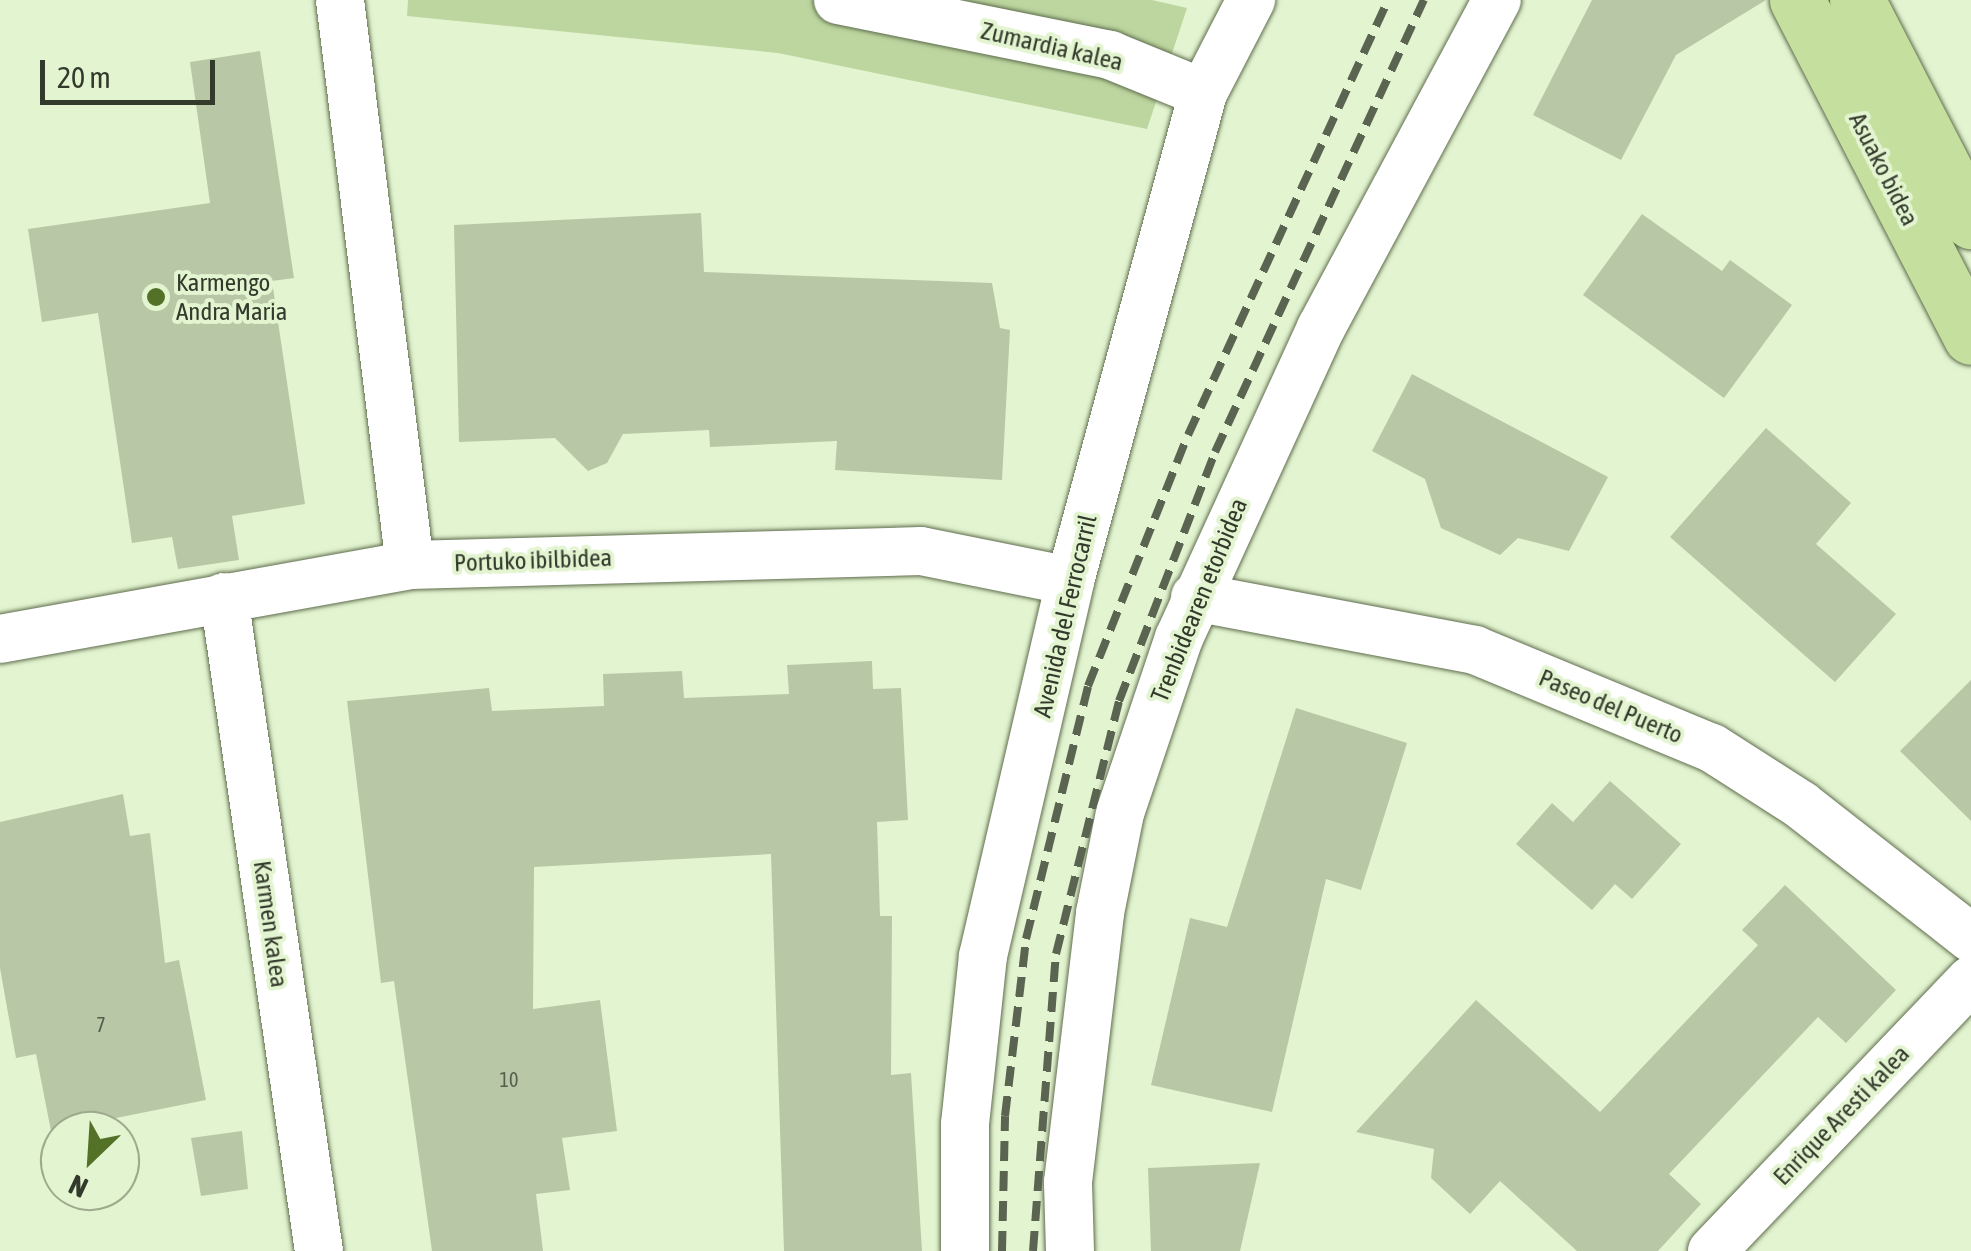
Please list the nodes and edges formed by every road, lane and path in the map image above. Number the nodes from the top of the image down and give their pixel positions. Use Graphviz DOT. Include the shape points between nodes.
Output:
graph roads {
  1 [pos="340,0"];
  2 [pos="838,0"];
  3 [pos="1250,0"];
  4 [pos="1497,0"];
  5 [pos="1798,0"];
  6 [pos="1857,0"];
  7 [pos="1203,93"];
  8 [pos="1971,221"];
  9 [pos="1971,338"];
  10 [pos="410,565"];
  11 [pos="1070,582"];
  12 [pos="224,597"];
  13 [pos="1196,597"];
  14 [pos="0,638"];
  15 [pos="1971,938"];
  16 [pos="1971,980"];
  17 [pos="319,1251"];
  18 [pos="964,1251"];
  19 [pos="1070,1251"];
  20 [pos="1712,1251"];
  1 -- 10 [label="street"];
  2 -- 7 [label="street, Zumardia kalea" via="1110,55"];
  3 -- 7 [label="street, Avenida del Ferrocarril"];
  4 -- 13 [label="street, Trenbidearen etorbidea" via="1321,328"];
  5 -- 9 [label="main road, Asuako bidea"];
  6 -- 8 [label="main road"];
  7 -- 11 [label="street, Avenida del Ferrocarril"];
  10 -- 11 [label="street, Portuko ibilbidea" via="920,551"];
  10 -- 12 [label="street, Portuko ibilbidea"];
  11 -- 18 [label="street, Avenida del Ferrocarril" via="983,956 964,1124"];
  12 -- 14 [label="street, Portuko ibilbidea"];
  12 -- 17 [label="street, Karmen kalea"];
  13 -- 15 [label="street, Paseo del Puerto" via="1475,650 1712,748 1801,805"];
  13 -- 19 [label="street, Trenbidearen etorbidea" via="1120,813 1107,880 1068,1182"];
  16 -- 20 [label="street, Enrique Aresti kalea"];
}
